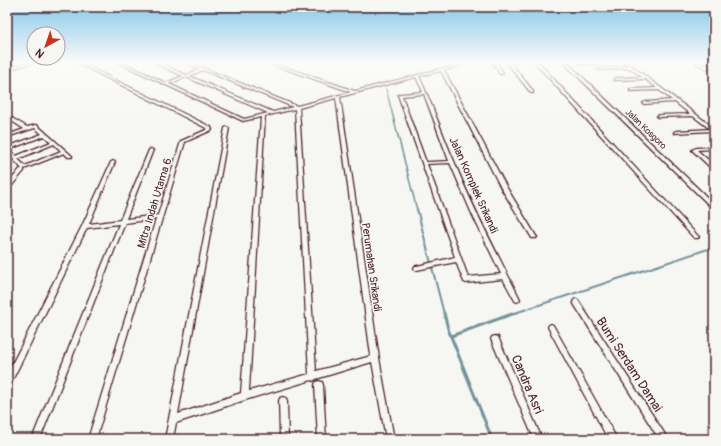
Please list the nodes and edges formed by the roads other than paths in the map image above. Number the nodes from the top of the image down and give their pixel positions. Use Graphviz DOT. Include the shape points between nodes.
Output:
graph roads {
  1 [pos="121,84"];
  2 [pos="166,84"];
  3 [pos="204,84"];
  4 [pos="239,84"];
  5 [pos="332,84"];
  6 [pos="387,84"];
  7 [pos="421,84"];
  8 [pos="449,84"];
  9 [pos="526,84"];
  10 [pos="556,84"];
  11 [pos="587,84"];
  12 [pos="653,84"];
  13 [pos="660,89"];
  14 [pos="631,90"];
  15 [pos="356,92"];
  16 [pos="532,92"];
  17 [pos="425,93"];
  18 [pos="338,97"];
  19 [pos="676,102"];
  20 [pos="645,103"];
  21 [pos="297,107"];
  22 [pos="272,113"];
  23 [pos="694,115"];
  24 [pos="7,116"];
  25 [pos="262,116"];
  26 [pos="659,116"];
  27 [pos="227,128"];
  28 [pos="27,129"];
  29 [pos="714,130"];
  30 [pos="676,132"];
  31 [pos="46,134"];
  32 [pos="7,136"];
  33 [pos="54,142"];
  34 [pos="714,148"];
  35 [pos="7,149"];
  36 [pos="151,150"];
  37 [pos="65,151"];
  38 [pos="70,156"];
  39 [pos="16,158"];
  40 [pos="113,162"];
  41 [pos="452,162"];
  42 [pos="424,163"];
  43 [pos="713,167"];
  44 [pos="22,170"];
  45 [pos="7,188"];
  46 [pos="714,207"];
  47 [pos="160,217"];
  48 [pos="122,222"];
  49 [pos="85,226"];
  50 [pos="534,237"];
  51 [pos="696,237"];
  52 [pos="458,259"];
  53 [pos="417,268"];
  54 [pos="504,276"];
  55 [pos="517,299"];
  56 [pos="576,302"];
  57 [pos="551,326"];
  58 [pos="495,339"];
  59 [pos="375,358"];
  60 [pos="313,377"];
  61 [pos="7,382"];
  62 [pos="318,385"];
  63 [pos="245,396"];
  64 [pos="283,401"];
  65 [pos="172,420"];
  66 [pos="36,439"];
  67 [pos="92,439"];
  68 [pos="168,439"];
  69 [pos="284,439"];
  70 [pos="322,439"];
  71 [pos="390,439"];
  72 [pos="538,439"];
  73 [pos="613,439"];
  74 [pos="664,439"];
  1 -- 47 [label="street, Mitra Indah Utama 6" via="210,128 208,132 183,141"];
  2 -- 25 [label="street" via="244,120"];
  3 -- 22 [label="street"];
  4 -- 21 [label="street"];
  5 -- 15 [label="street"];
  6 -- 15 [label="street"];
  7 -- 17 [label="street, Jalan Komplek Srikandi"];
  8 -- 50 [label="street" via="504,188"];
  9 -- 16 [label="street"];
  10 -- 51 [label="street"];
  11 -- 46 [label="street, Jalan Kosgoro"];
  12 -- 13 [label="street"];
  13 -- 14 [label="street"];
  13 -- 19 [label="street"];
  15 -- 18 [label="street"];
  17 -- 41 [label="street, Jalan Komplek Srikandi"];
  17 -- 42 [label="street" via="400,95"];
  18 -- 21 [label="street"];
  18 -- 59 [label="street, Perumahan Srikandi"];
  19 -- 20 [label="street"];
  19 -- 23 [label="street"];
  21 -- 22 [label="street"];
  21 -- 60 [label="street"];
  22 -- 25 [label="street"];
  23 -- 26 [label="street"];
  23 -- 29 [label="street"];
  24 -- 28 [label="street"];
  25 -- 63 [label="street"];
  27 -- 65 [label="street"];
  28 -- 31 [label="street" via="36,126"];
  28 -- 32 [label="street"];
  29 -- 30 [label="street"];
  31 -- 33 [label="street"];
  31 -- 35 [label="street"];
  33 -- 37 [label="street"];
  33 -- 39 [label="street"];
  34 -- 43 [label="street" via="695,150"];
  35 -- 39 [label="street"];
  36 -- 48 [label="street, Mitra Indah Utama 6"];
  37 -- 38 [label="street"];
  37 -- 39 [label="street" via="24,168"];
  40 -- 49 [label="street"];
  41 -- 42 [label="street"];
  41 -- 54 [label="street, Jalan Komplek Srikandi"];
  42 -- 52 [label="street"];
  44 -- 45 [label="street"];
  47 -- 48 [label="street"];
  47 -- 67 [label="street, Mitra Indah Utama 6"];
  48 -- 49 [label="street"];
  48 -- 66 [label="street, Mitra Indah Utama 6"];
  49 -- 61 [label="street"];
  52 -- 53 [label="street"];
  52 -- 54 [label="street" via="466,280"];
  54 -- 55 [label="street, Jalan Komplek Srikandi"];
  56 -- 74 [label="street, Bumi Serdam Damai"];
  57 -- 73 [label="street"];
  58 -- 72 [label="street, Candra Asri"];
  59 -- 60 [label="street"];
  59 -- 71 [label="street, Perumahan Srikandi"];
  60 -- 63 [label="street"];
  62 -- 70 [label="street"];
  63 -- 65 [label="street"];
  64 -- 69 [label="street"];
  65 -- 68 [label="street"];
}
